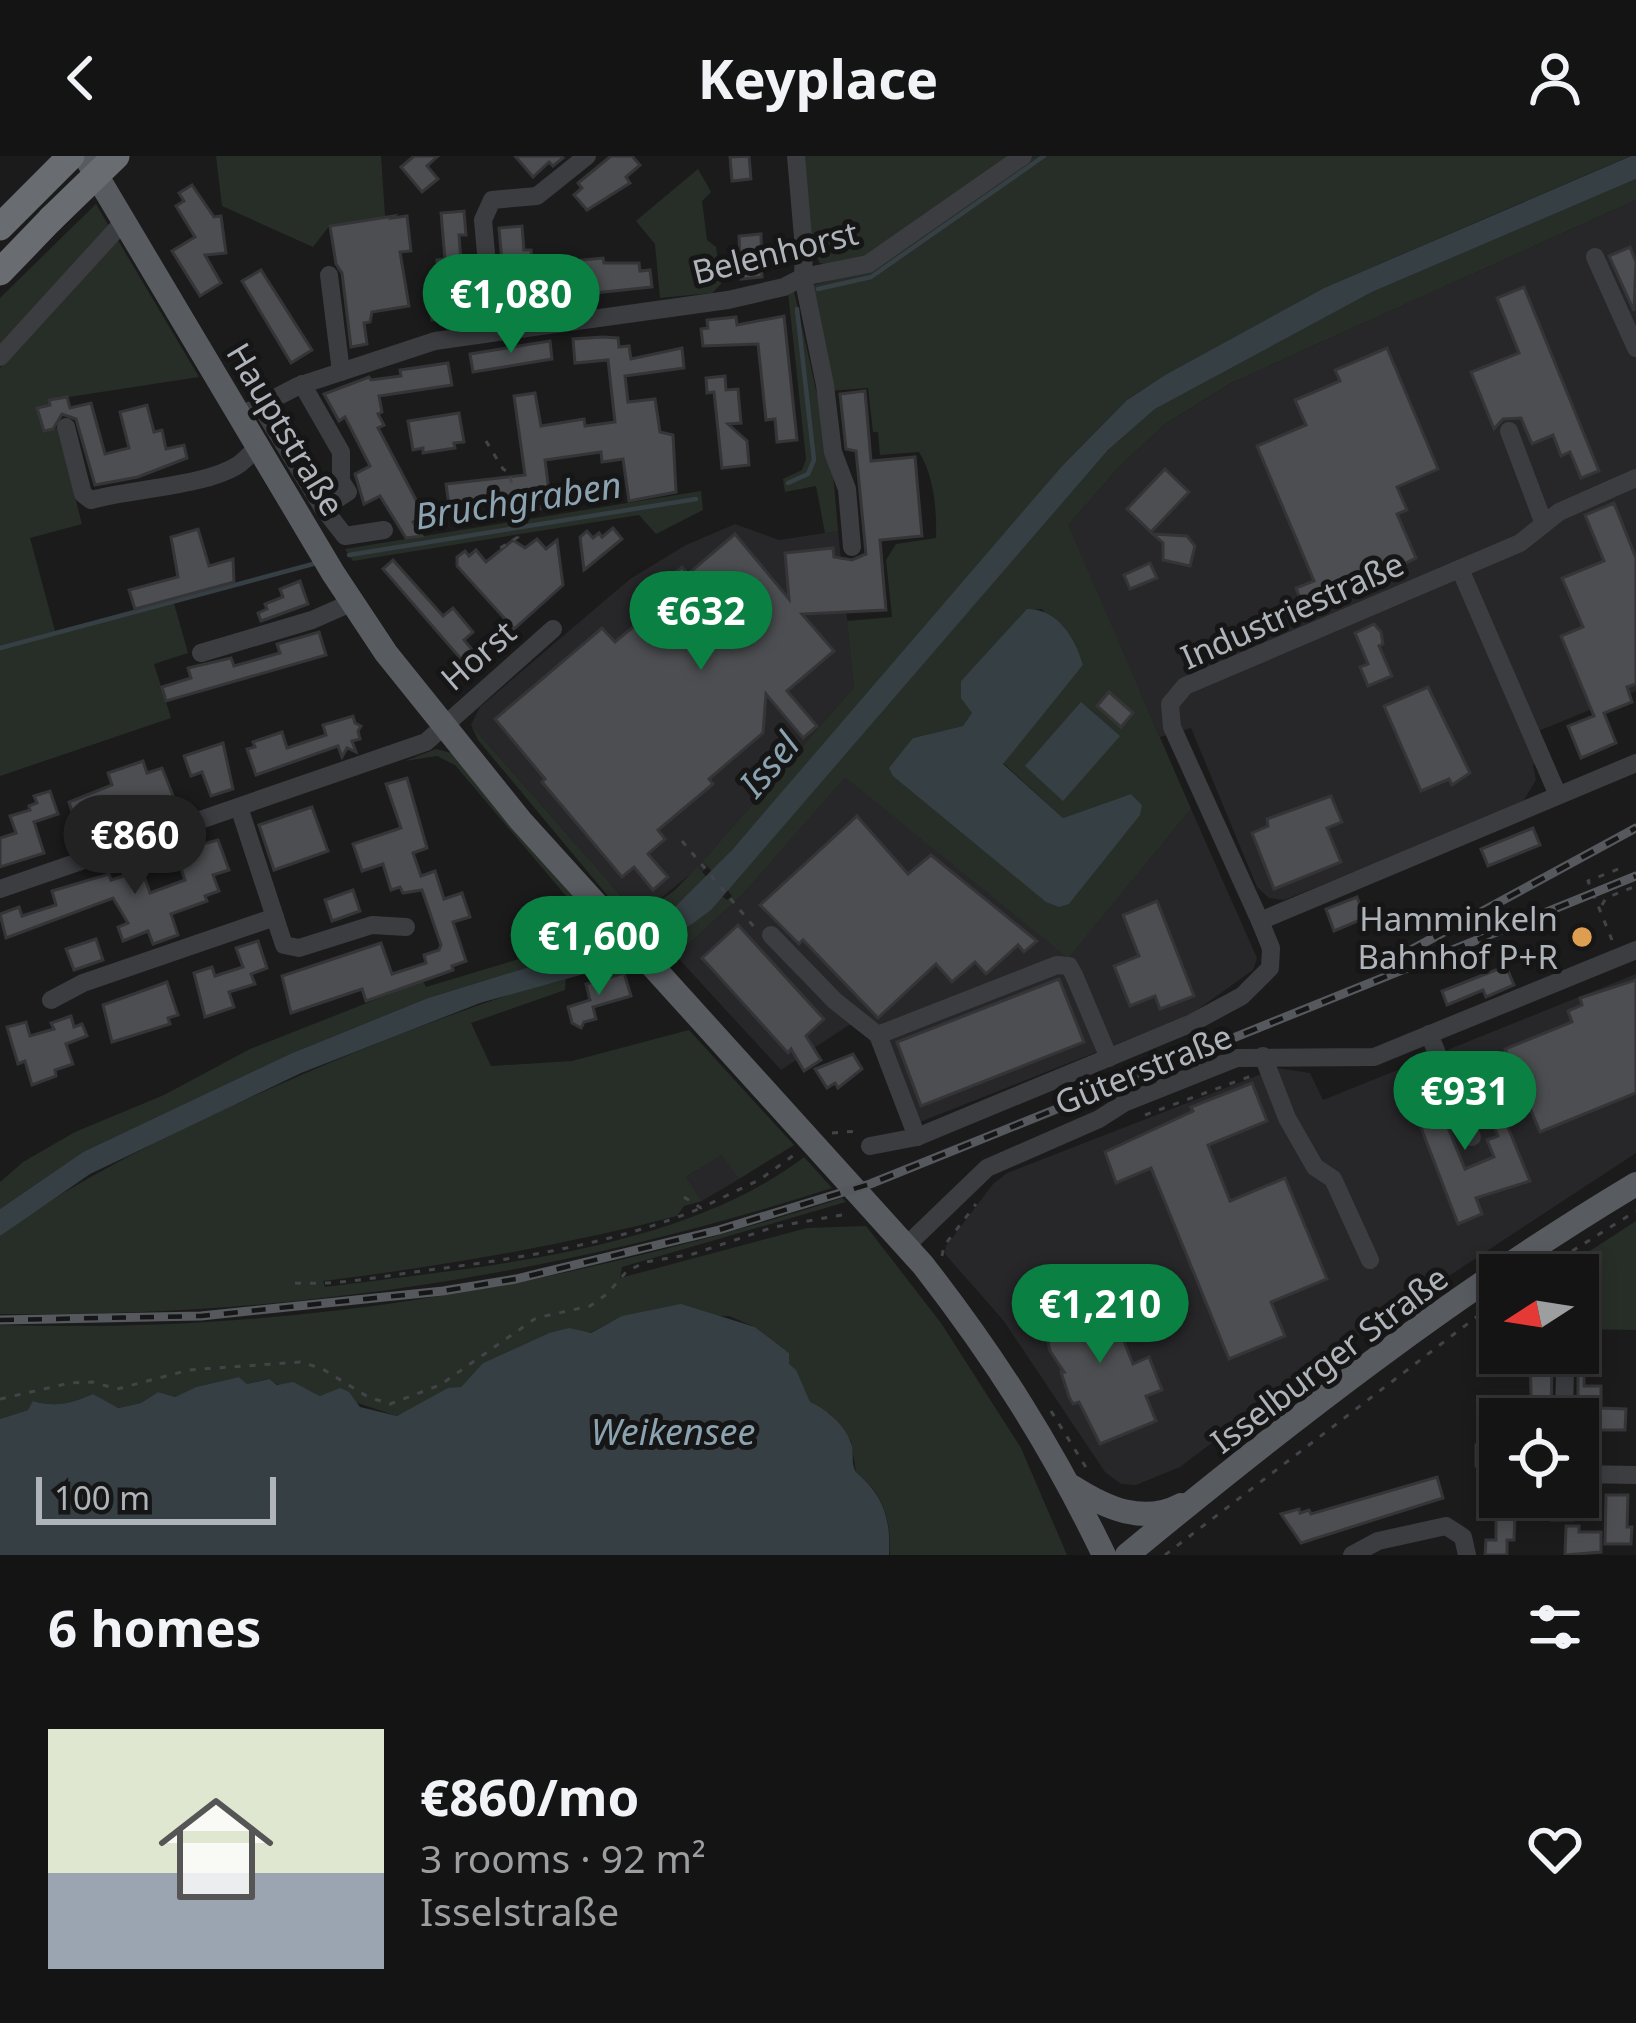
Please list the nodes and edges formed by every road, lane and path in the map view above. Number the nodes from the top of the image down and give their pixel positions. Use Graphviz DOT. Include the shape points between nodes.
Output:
graph roads {
  1 [pos="71,156"];
  2 [pos="85,156"];
  3 [pos="116,156"];
  4 [pos="587,156"];
  5 [pos="796,156"];
  6 [pos="1022,156"];
  7 [pos="124,220"];
  8 [pos="0,227"];
  9 [pos="1595,257"];
  10 [pos="0,272"];
  11 [pos="329,275"];
  12 [pos="803,277"];
  13 [pos="493,332"];
  14 [pos="1636,348"];
  15 [pos="0,357"];
  16 [pos="341,371"];
  17 [pos="302,384"];
  18 [pos="250,411"];
  19 [pos="66,427"];
  20 [pos="1509,431"];
  21 [pos="486,441"];
  22 [pos="259,446"];
  23 [pos="1636,478"];
  24 [pos="322,508"];
  25 [pos="1551,518"];
  26 [pos="384,530"];
  27 [pos="852,547"];
  28 [pos="497,550"];
  29 [pos="1460,569"];
  30 [pos="353,602"];
  31 [pos="553,629"];
  32 [pos="201,653"];
  33 [pos="443,728"];
  34 [pos="1636,763"];
  35 [pos="1557,793"];
  36 [pos="239,807"];
  37 [pos="682,842"];
  38 [pos="1626,866"];
  39 [pos="1636,886"];
  40 [pos="0,890"];
  41 [pos="1598,906"];
  42 [pos="275,917"];
  43 [pos="1260,922"];
  44 [pos="406,928"];
  45 [pos="771,935"];
  46 [pos="1627,954"];
  47 [pos="51,1000"];
  48 [pos="1429,1034"];
  49 [pos="878,1035"];
  50 [pos="1263,1056"];
  51 [pos="1109,1058"];
  52 [pos="917,1137"];
  53 [pos="1472,1137"];
  54 [pos="815,1143"];
  55 [pos="870,1146"];
  56 [pos="1636,1184"];
  57 [pos="684,1197"];
  58 [pos="872,1207"];
  59 [pos="701,1208"];
  60 [pos="1636,1211"];
  61 [pos="906,1246"];
  62 [pos="1567,1254"];
  63 [pos="1370,1260"];
  64 [pos="295,1282"];
  65 [pos="1479,1315"];
  66 [pos="0,1399"];
  67 [pos="1599,1474"];
  68 [pos="1636,1475"];
  69 [pos="1070,1485"];
  70 [pos="1209,1490"];
  71 [pos="1104,1555"];
  72 [pos="1127,1555"];
  73 [pos="1166,1555"];
  74 [pos="1352,1555"];
  75 [pos="1467,1555"];
  1 -- 8 [label="highway"];
  2 -- 7 [label="main road, Hauptstraße"];
  3 -- 10 [label="highway, bridge"];
  4 -- 13 [label="street" via="537,196 492,200 483,220"];
  5 -- 12 [label="street"];
  6 -- 12 [label="street, Belenhorst" via="868,264"];
  7 -- 15 [label="street"];
  7 -- 18 [label="main road, Hauptstraße"];
  9 -- 14 [label="street"];
  11 -- 16 [label="street"];
  12 -- 13 [label="street, Belenhorst" via="728,300"];
  12 -- 27 [label="street" via="833,452 848,489"];
  13 -- 16 [label="street, Belenhorst"];
  16 -- 17 [label="street, Belenhorst"];
  17 -- 18 [label="street, Belenhorst"];
  17 -- 24 [label="street" via="341,452 348,492"];
  18 -- 22 [label="main road, Hauptstraße"];
  18 -- 24 [label="street"];
  19 -- 22 [label="street" via="91,500 236,467"];
  20 -- 25 [label="street"];
  21 -- 28 [label="path" via="510,473 517,520 518,534"];
  22 -- 30 [label="main road, Hauptstraße"];
  23 -- 25 [label="street, Industriestraße"];
  24 -- 26 [label="street" via="345,536"];
  25 -- 29 [label="street, Industriestraße" via="1520,543"];
  29 -- 35 [label="street"];
  29 -- 43 [label="street, Industriestraße" via="1185,686 1170,704 1172,727"];
  30 -- 32 [label="street"];
  30 -- 33 [label="main road, Hauptstraße"];
  31 -- 33 [label="street, Horst"];
  33 -- 36 [label="street, Horst" via="426,742"];
  33 -- 54 [label="main road, Hauptstraße"];
  34 -- 35 [label="street"];
  35 -- 43 [label="street"];
  36 -- 40 [label="street, Horst"];
  36 -- 42 [label="street"];
  37 -- 45 [label="path" via="763,937"];
  38 -- 41 [label="path" via="1588,881"];
  39 -- 41 [label="path"];
  41 -- 46 [label="path"];
  42 -- 44 [label="street" via="284,945 299,948 372,925"];
  42 -- 47 [label="street"];
  43 -- 51 [label="street, Industriestraße" via="1270,968 1242,996"];
  45 -- 49 [label="street"];
  46 -- 48 [label="street, Güterstraße"];
  48 -- 50 [label="street, Güterstraße" via="1374,1057"];
  48 -- 53 [label="street"];
  49 -- 51 [label="street" via="1057,964 1074,975"];
  49 -- 52 [label="street"];
  50 -- 61 [label="street, Güterstraße" via="1199,1073 997,1162"];
  50 -- 63 [label="street" via="1287,1118 1315,1166 1333,1179"];
  51 -- 52 [label="street, Industriestraße"];
  52 -- 55 [label="street, Industriestraße"];
  54 -- 55 [label="path" via="836,1131 861,1131"];
  54 -- 58 [label="main road, Hauptstraße"];
  54 -- 59 [label="path"];
  56 -- 70 [label="main road, Isselburger Straße" via="1345,1383"];
  57 -- 59 [label="path"];
  58 -- 61 [label="main road, Hauptstraße"];
  58 -- 66 [label="path" via="645,1262 590,1306 536,1318 440,1384 390,1403 300,1363 188,1370 118,1389 70,1382"];
  59 -- 64 [label="path" via="592,1241 464,1266"];
  60 -- 62 [label="path"];
  61 -- 69 [label="main road, Hauptstraße" via="973,1330"];
  65 -- 73 [label="path"];
  67 -- 68 [label="street"];
  69 -- 70 [label="main road" via="1103,1506 1143,1515"];
  69 -- 71 [label="main road, Hauptstraße"];
  70 -- 72 [label="main road, Isselburger Straße"];
  74 -- 75 [label="street" via="1446,1526"];
}
